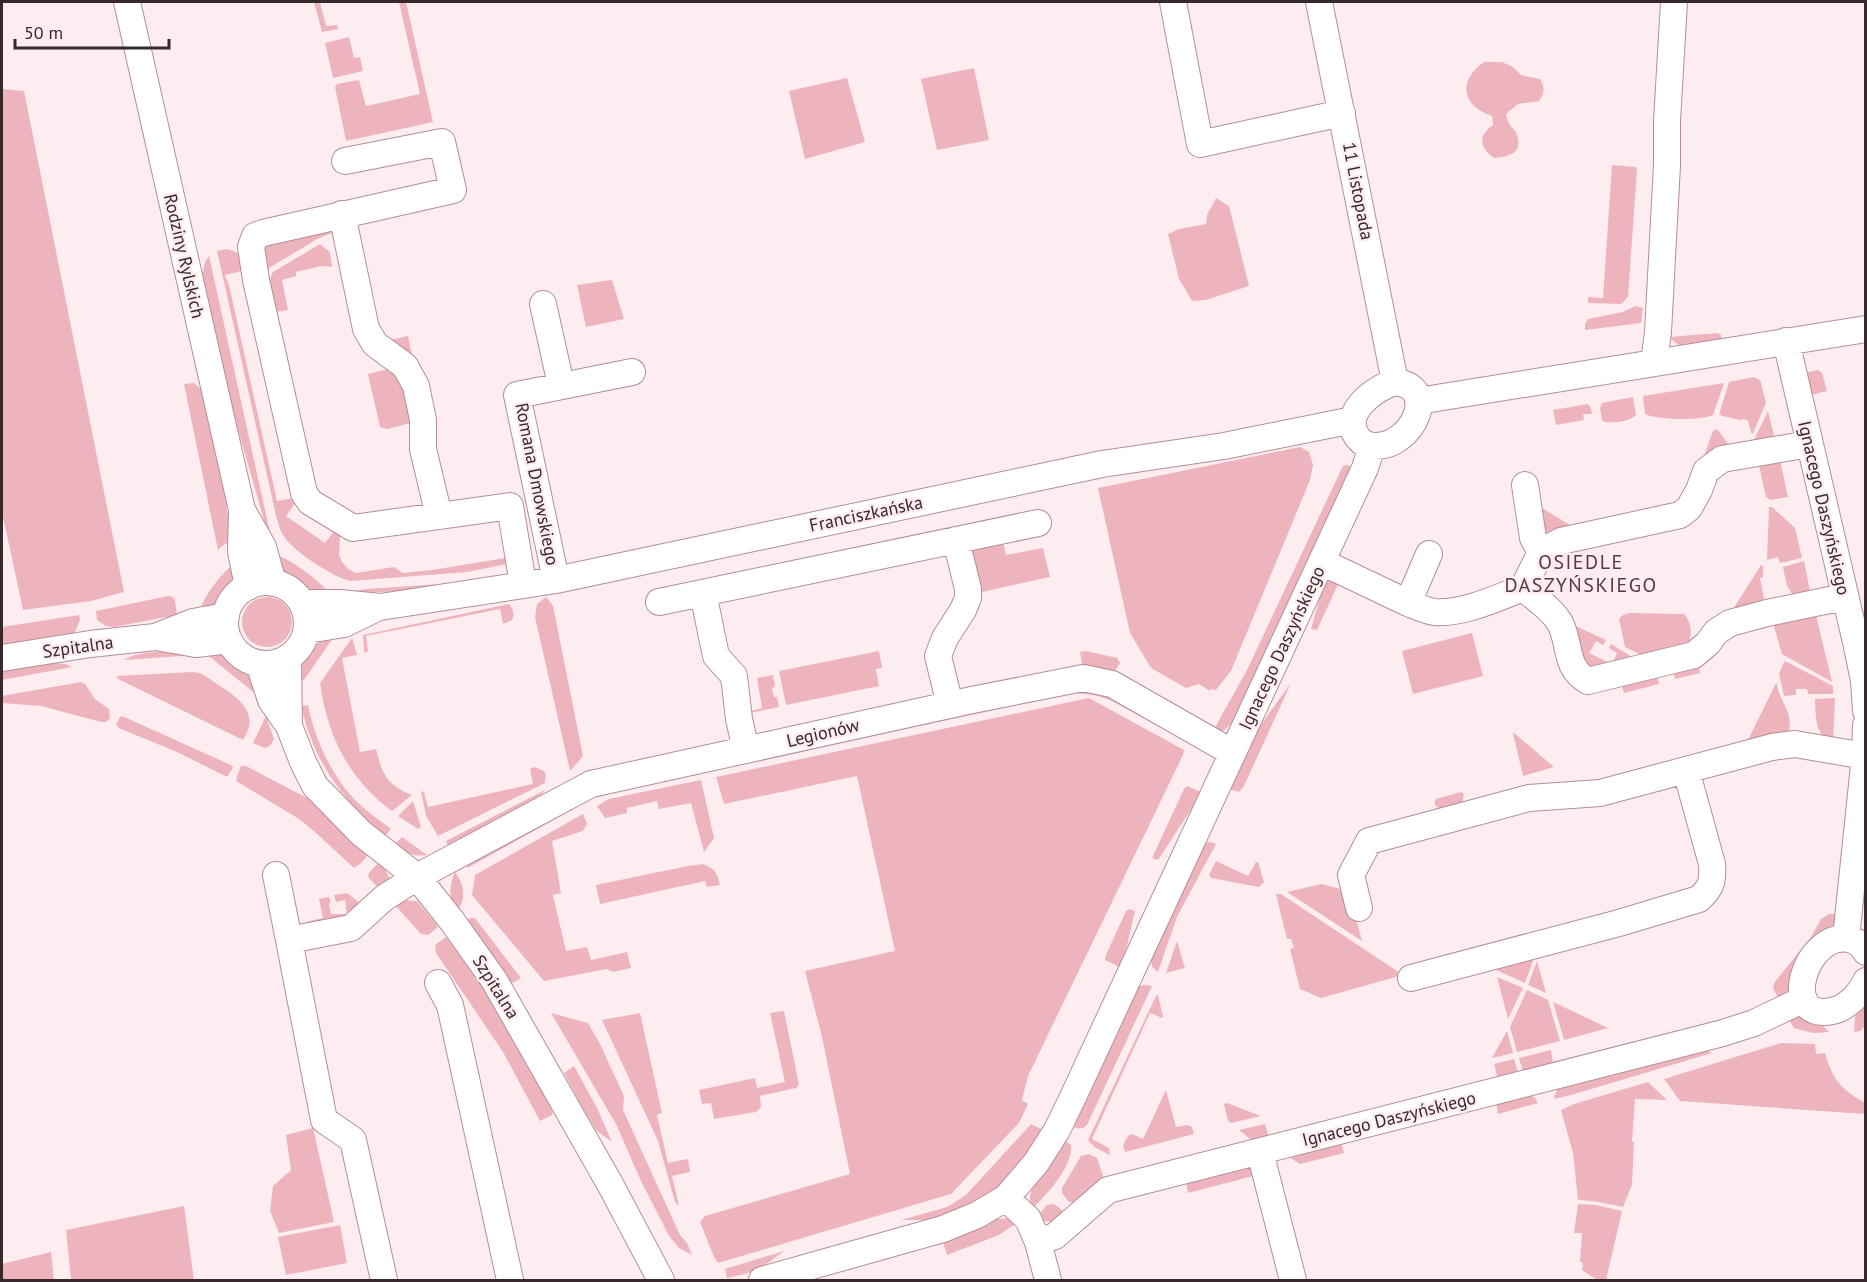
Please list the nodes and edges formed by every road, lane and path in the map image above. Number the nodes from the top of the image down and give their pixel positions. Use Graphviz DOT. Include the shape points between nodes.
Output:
graph roads {
  1 [pos="127,2"];
  2 [pos="1173,2"];
  3 [pos="1320,2"];
  4 [pos="1674,2"];
  5 [pos="1342,113"];
  6 [pos="345,161"];
  7 [pos="342,214"];
  8 [pos="543,304"];
  9 [pos="1866,328"];
  10 [pos="1786,340"];
  11 [pos="1654,362"];
  12 [pos="632,372"];
  13 [pos="1395,381"];
  14 [pos="561,385"];
  15 [pos="1418,401"];
  16 [pos="1353,420"];
  17 [pos="1809,444"];
  18 [pos="1372,446"];
  19 [pos="1525,485"];
  20 [pos="242,510"];
  21 [pos="439,516"];
  22 [pos="1038,523"];
  23 [pos="956,540"];
  24 [pos="1542,552"];
  25 [pos="1429,554"];
  26 [pos="1322,562"];
  27 [pos="556,580"];
  28 [pos="273,583"];
  29 [pos="523,584"];
  30 [pos="248,586"];
  31 [pos="1523,588"];
  32 [pos="703,593"];
  33 [pos="1844,597"];
  34 [pos="659,602"];
  35 [pos="302,603"];
  36 [pos="1407,603"];
  37 [pos="380,607"];
  38 [pos="227,628"];
  39 [pos="307,630"];
  40 [pos="2,658"];
  41 [pos="288,658"];
  42 [pos="259,664"];
  43 [pos="950,705"];
  44 [pos="1866,711"];
  45 [pos="1866,725"];
  46 [pos="289,726"];
  47 [pos="746,750"];
  48 [pos="1233,753"];
  49 [pos="1865,756"];
  50 [pos="1686,770"];
  51 [pos="276,875"];
  52 [pos="417,877"];
  53 [pos="1359,908"];
  54 [pos="289,940"];
  55 [pos="1856,945"];
  56 [pos="1411,978"];
  57 [pos="1866,981"];
  58 [pos="438,983"];
  59 [pos="1804,999"];
  60 [pos="1260,1152"];
  61 [pos="1006,1198"];
  62 [pos="1038,1242"];
  63 [pos="384,1281"];
  64 [pos="510,1281"];
  65 [pos="662,1281"];
  66 [pos="762,1281"];
  67 [pos="1048,1281"];
  68 [pos="1293,1281"];
  1 -- 20 [label="street, Rodziny Rylskich"];
  2 -- 5 [label="street" via="1200,144"];
  3 -- 5 [label="street, 11 Listopada"];
  4 -- 11 [label="street" via="1659,332"];
  5 -- 13 [label="street, 11 Listopada"];
  6 -- 7 [label="street" via="442,142 453,190"];
  7 -- 21 [label="street" via="366,329 375,344 405,366 416,386 423,420 423,449"];
  7 -- 21 [label="street" via="263,233 255,236 251,247 304,493 310,502 353,528"];
  8 -- 14 [label="street"];
  9 -- 10 [label="street"];
  10 -- 11 [label="street"];
  10 -- 17 [label="street, Ignacego Daszyńskiego"];
  11 -- 15 [label="street"];
  12 -- 14 [label="street, Romana Dmowskiego"];
  13 -- 15 [label="street" via="1408,385"];
  13 -- 16 [label="street" via="1367,398"];
  14 -- 27 [label="street, Romana Dmowskiego" via="517,395"];
  15 -- 18 [label="street" via="1419,411 1406,433 1392,443"];
  16 -- 18 [label="street" via="1357,437"];
  16 -- 27 [label="street, Franciszkańska" via="1224,446 1102,464"];
  17 -- 24 [label="street" via="1722,459 1706,471 1689,508 1680,514 1561,541"];
  17 -- 33 [label="street, Ignacego Daszyńskiego"];
  18 -- 26 [label="street, Ignacego Daszyńskiego"];
  19 -- 24 [label="street" via="1533,538"];
  20 -- 28 [label="street, Rodziny Rylskich" via="263,547"];
  20 -- 30 [label="street, Rodziny Rylskich" via="242,551"];
  21 -- 29 [label="street" via="510,506"];
  22 -- 23 [label="street"];
  23 -- 32 [label="street"];
  23 -- 43 [label="street" via="968,598 938,656"];
  24 -- 31 [label="street"];
  25 -- 36 [label="street"];
  26 -- 36 [label="street"];
  26 -- 48 [label="street, Ignacego Daszyńskiego"];
  27 -- 29 [label="street, Franciszkańska"];
  28 -- 30 [label="street"];
  28 -- 35 [label="street" via="285,586"];
  29 -- 37 [label="street, Franciszkańska"];
  30 -- 38 [label="street" via="230,604"];
  31 -- 33 [label="street" via="1560,624 1572,664 1578,675 1588,681 1694,655 1730,623"];
  31 -- 36 [label="street" via="1488,602 1435,612"];
  32 -- 34 [label="street"];
  32 -- 47 [label="street" via="716,657 734,676"];
  33 -- 44 [label="street, Ignacego Daszyńskiego" via="1864,681"];
  35 -- 37 [label="street, Franciszkańska"];
  35 -- 39 [label="street"];
  37 -- 39 [label="street, Franciszkańska" via="344,624"];
  38 -- 40 [label="street, Szpitalna" via="196,644 155,636"];
  38 -- 42 [label="street" via="236,651"];
  39 -- 41 [label="street" via="297,651"];
  41 -- 42 [label="street" via="274,664"];
  41 -- 46 [label="street, Szpitalna"];
  42 -- 46 [label="street, Szpitalna" via="271,700"];
  43 -- 47 [label="street, Legionów"];
  43 -- 48 [label="street, Legionów" via="1083,678 1112,684"];
  45 -- 49 [label="street"];
  46 -- 52 [label="street, Szpitalna" via="315,786 362,833"];
  47 -- 52 [label="street, Legionów" via="591,784"];
  48 -- 61 [label="street, Ignacego Daszyńskiego" via="1057,1130"];
  49 -- 50 [label="street" via="1795,744"];
  49 -- 55 [label="street"];
  50 -- 53 [label="street" via="1597,793 1528,798 1370,840 1351,875"];
  50 -- 56 [label="street" via="1712,864 1713,880 1699,899"];
  51 -- 54 [label="street"];
  52 -- 54 [label="street, Legionów" via="384,898 351,928"];
  52 -- 65 [label="street, Szpitalna" via="494,980"];
  54 -- 63 [label="street" via="324,1120 353,1140"];
  55 -- 59 [label="street" via="1839,938 1824,945 1810,959 1803,974"];
  57 -- 59 [label="street" via="1854,998 1837,1010 1815,1011"];
  58 -- 64 [label="street" via="450,1005"];
  59 -- 60 [label="street, Ignacego Daszyńskiego" via="1723,1033"];
  60 -- 62 [label="street, Ignacego Daszyńskiego" via="1108,1190 1055,1236"];
  60 -- 68 [label="street"];
  61 -- 62 [label="street" via="1028,1219"];
  61 -- 66 [label="street, Ignacego Daszyńskiego" via="943,1229"];
  62 -- 67 [label="street"];
}
